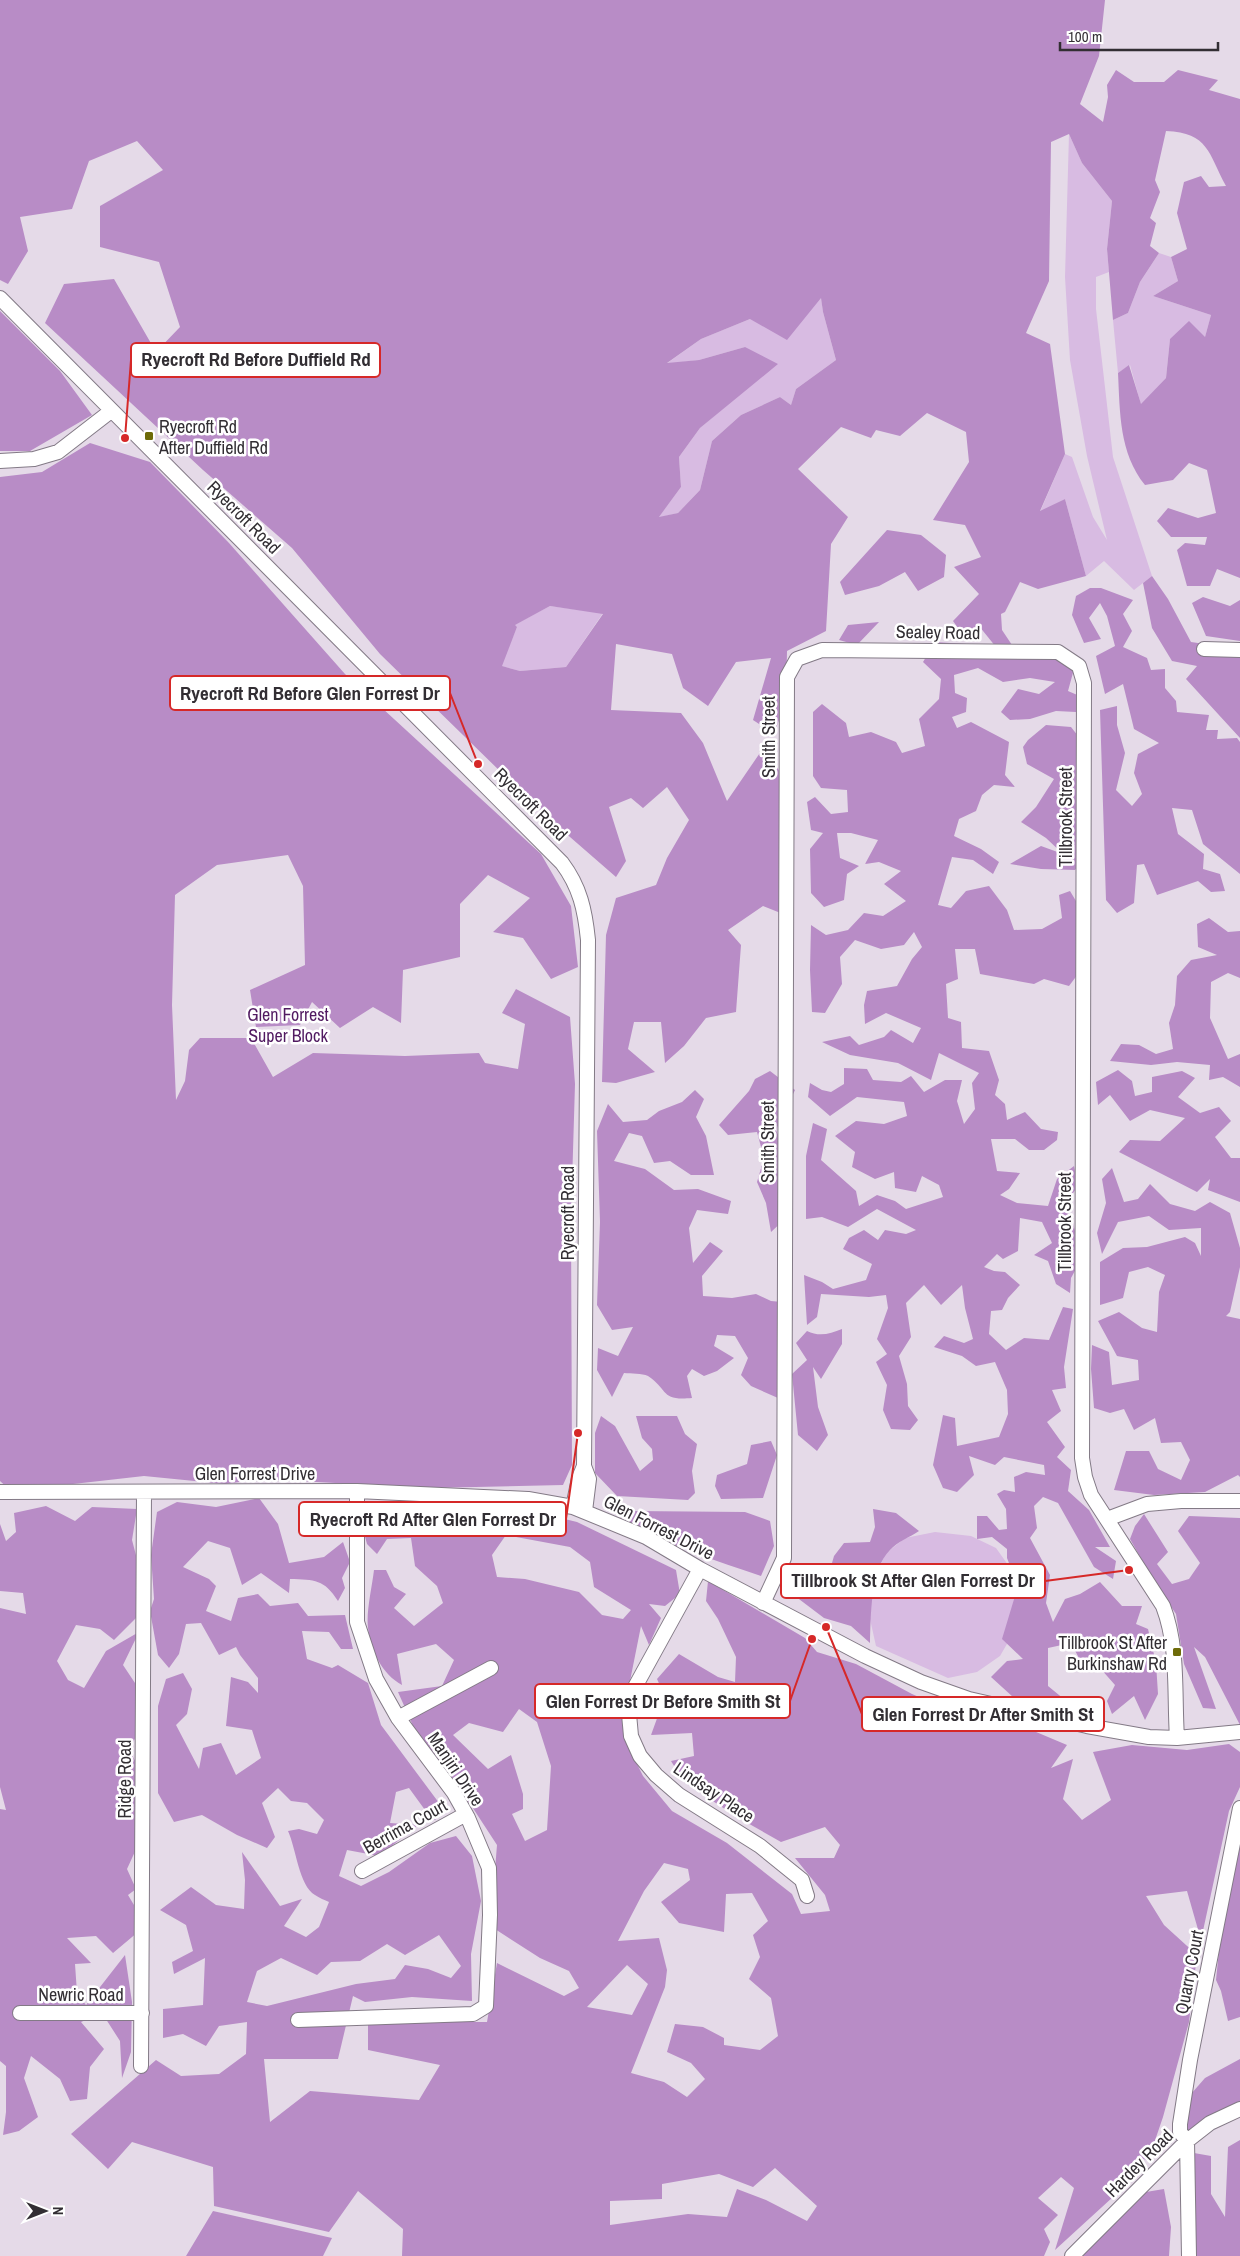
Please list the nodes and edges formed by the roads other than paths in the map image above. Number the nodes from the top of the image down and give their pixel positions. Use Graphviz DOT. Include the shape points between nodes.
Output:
graph roads {
  1 [pos="0,298"];
  2 [pos="111,411"];
  3 [pos="0,460"];
  4 [pos="1204,649"];
  5 [pos="1240,650"];
  6 [pos="787,677"];
  7 [pos="1084,683"];
  8 [pos="357,1491"];
  9 [pos="0,1492"];
  10 [pos="144,1492"];
  11 [pos="1240,1502"];
  12 [pos="579,1509"];
  13 [pos="1107,1518"];
  14 [pos="700,1569"];
  15 [pos="763,1603"];
  16 [pos="491,1668"];
  17 [pos="398,1718"];
  18 [pos="1240,1732"];
  19 [pos="1177,1738"];
  20 [pos="1240,1808"];
  21 [pos="466,1814"];
  22 [pos="362,1871"];
  23 [pos="806,1896"];
  24 [pos="20,2013"];
  25 [pos="142,2013"];
  26 [pos="298,2020"];
  27 [pos="141,2066"];
  28 [pos="1240,2109"];
  29 [pos="1187,2141"];
  30 [pos="1072,2256"];
  31 [pos="1189,2256"];
  1 -- 2 [label="street, Ryecroft Road"];
  2 -- 3 [label="street" via="58,452 34,459"];
  2 -- 12 [label="street, Ryecroft Road" via="469,768 562,863 574,880 586,914 588,940 584,1466 579,1478"];
  4 -- 5 [label="street"];
  6 -- 7 [label="street, Sealey Road" via="798,659 822,650 1058,652 1079,666"];
  6 -- 15 [label="street, Smith Street" via="784,1558"];
  7 -- 13 [label="street, Tillbrook Street" via="1082,1458 1091,1496"];
  8 -- 10 [label="street, Glen Forrest Drive"];
  8 -- 12 [label="street, Glen Forrest Drive" via="528,1500"];
  8 -- 17 [label="street, Manjiri Drive" via="358,1622 376,1679"];
  9 -- 10 [label="street, Glen Forrest Drive"];
  10 -- 25 [label="street, Ridge Road"];
  11 -- 13 [label="street" via="1146,1504"];
  12 -- 14 [label="street, Glen Forrest Drive" via="646,1538"];
  13 -- 19 [label="street, Tillbrook Street" via="1163,1606 1169,1624 1176,1678"];
  14 -- 15 [label="street, Glen Forrest Drive"];
  14 -- 23 [label="street, Lindsay Place" via="634,1687 629,1714 631,1736 640,1756 656,1775 679,1795 760,1846 802,1880"];
  15 -- 19 [label="street, Glen Forrest Drive" via="865,1656 970,1699 1112,1731"];
  16 -- 17 [label="street"];
  17 -- 21 [label="street, Manjiri Drive"];
  18 -- 19 [label="street, Glen Forrest Drive"];
  20 -- 29 [label="street, Quarry Court" via="1181,2115 1180,2132"];
  21 -- 22 [label="street, Berrima Court"];
  21 -- 26 [label="street, Manjiri Drive" via="489,1868 486,2006 473,2014"];
  24 -- 25 [label="street, Newric Road"];
  25 -- 27 [label="street, Ridge Road"];
  28 -- 29 [label="street, Hardey Road" via="1210,2123"];
  29 -- 30 [label="street, Hardey Road"];
  29 -- 31 [label="street, Quarry Court"];
}
